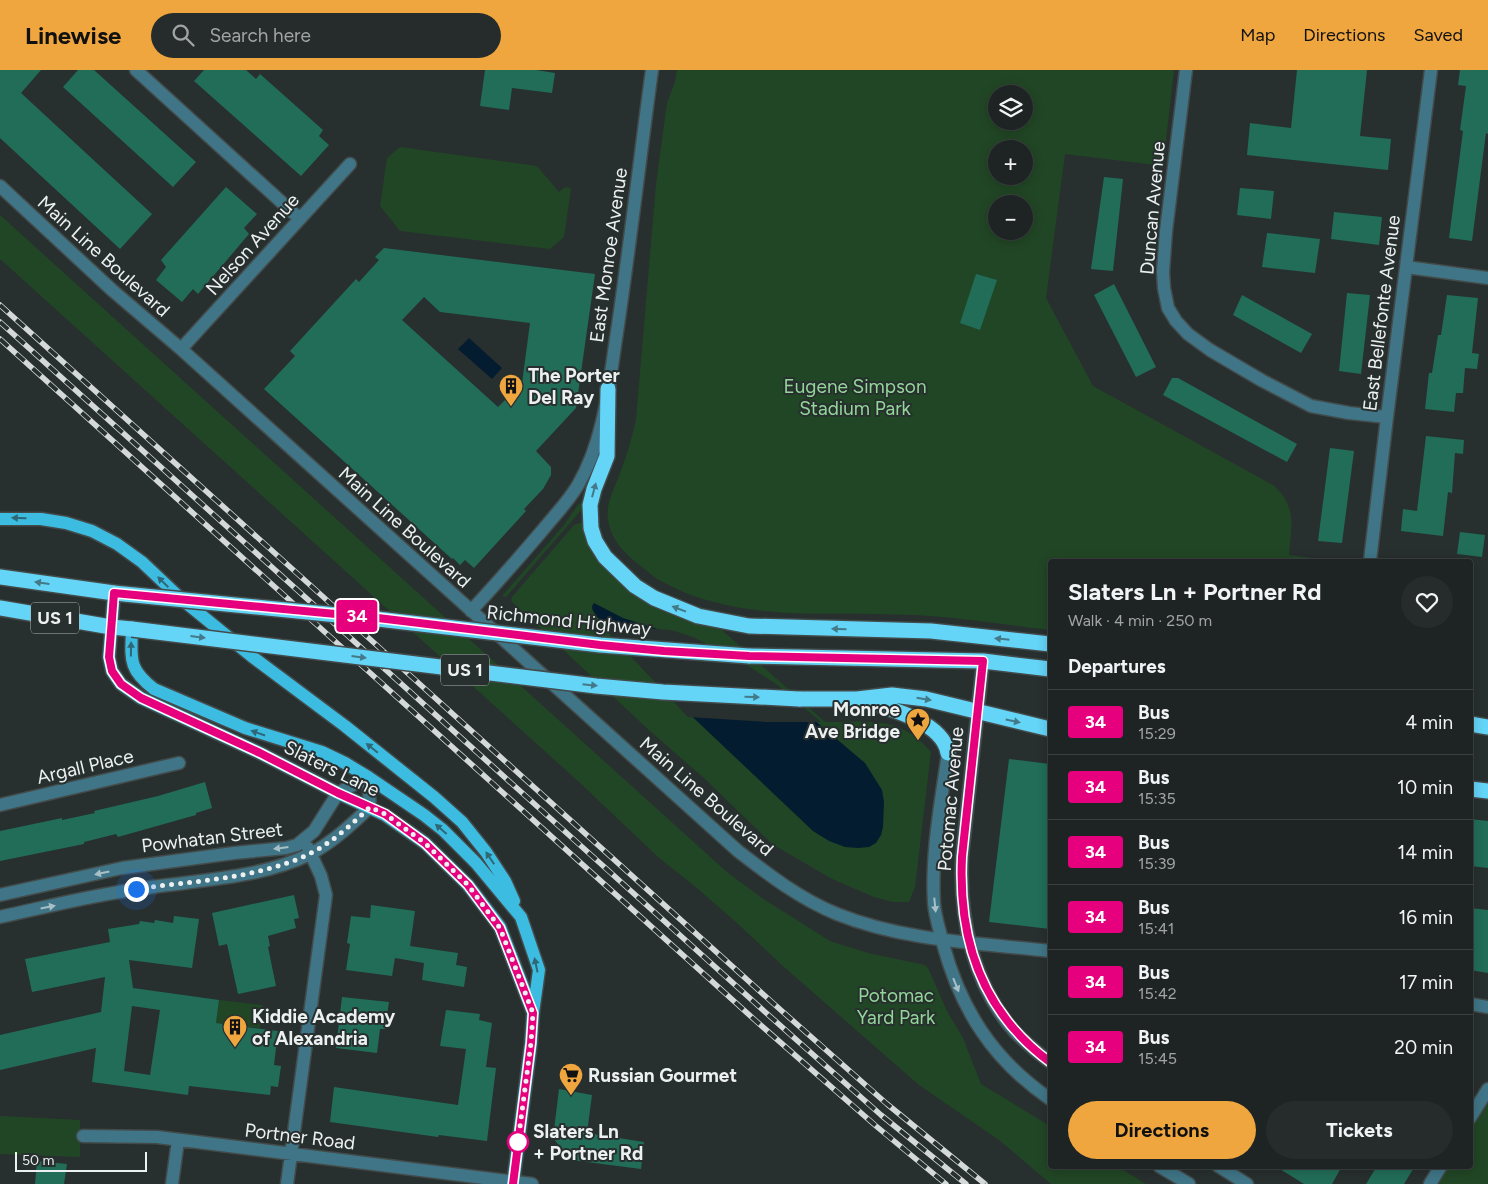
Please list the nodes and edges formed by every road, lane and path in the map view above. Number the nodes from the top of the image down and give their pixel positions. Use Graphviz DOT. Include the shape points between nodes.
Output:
graph roads {
  1 [pos="136,70"];
  2 [pos="652,70"];
  3 [pos="1186,70"];
  4 [pos="1431,70"];
  5 [pos="350,164"];
  6 [pos="0,186"];
  7 [pos="300,219"];
  8 [pos="1406,268"];
  9 [pos="1488,278"];
  10 [pos="181,349"];
  11 [pos="608,389"];
  12 [pos="1386,418"];
  13 [pos="0,519"];
  14 [pos="1370,559"];
  15 [pos="0,578"];
  16 [pos="114,593"];
  17 [pos="0,608"];
  18 [pos="471,611"];
  19 [pos="111,627"];
  20 [pos="132,629"];
  21 [pos="1048,644"];
  22 [pos="983,661"];
  23 [pos="1048,669"];
  24 [pos="858,699"];
  25 [pos="977,713"];
  26 [pos="1473,725"];
  27 [pos="1488,728"];
  28 [pos="1048,729"];
  29 [pos="948,753"];
  30 [pos="179,763"];
  31 [pos="368,777"];
  32 [pos="1473,789"];
  33 [pos="1488,791"];
  34 [pos="338,793"];
  35 [pos="0,805"];
  36 [pos="370,807"];
  37 [pos="304,841"];
  38 [pos="311,853"];
  39 [pos="0,895"];
  40 [pos="0,917"];
  41 [pos="521,917"];
  42 [pos="942,939"];
  43 [pos="970,942"];
  44 [pos="1048,951"];
  45 [pos="1473,1004"];
  46 [pos="1488,1007"];
  47 [pos="533,1013"];
  48 [pos="1048,1060"];
  49 [pos="1488,1089"];
  50 [pos="1048,1097"];
  51 [pos="1473,1113"];
  52 [pos="83,1136"];
  53 [pos="178,1140"];
  54 [pos="291,1154"];
  55 [pos="1164,1169"];
  56 [pos="1223,1169"];
  57 [pos="1439,1169"];
  58 [pos="513,1183"];
  59 [pos="172,1184"];
  60 [pos="287,1184"];
  61 [pos="532,1184"];
  62 [pos="1189,1184"];
  63 [pos="1247,1184"];
  64 [pos="1430,1184"];
  1 -- 7 [label="street"];
  2 -- 11 [label="street, East Monroe Avenue"];
  3 -- 12 [label="street, Duncan Avenue" via="1163,272 1168,308 1176,322 1203,345 1311,406"];
  4 -- 8 [label="street, East Bellefonte Avenue"];
  5 -- 7 [label="street, Nelson Avenue"];
  6 -- 10 [label="street, Main Line Boulevard"];
  7 -- 10 [label="street, Nelson Avenue"];
  8 -- 9 [label="street"];
  8 -- 12 [label="street, East Bellefonte Avenue"];
  10 -- 18 [label="street, Main Line Boulevard"];
  11 -- 18 [label="street, East Monroe Avenue" via="599,432 578,484 543,530"];
  21 -- 11 [label="highway, one-way" via="931,632 749,626 698,616 654,598 618,571 595,541 591,528 590,505 607,456"];
  12 -- 14 [label="street, East Bellefonte Avenue"];
  41 -- 13 [label="main road, one-way" via="505,881 462,822 353,732 254,658 142,562 118,544 66,523"];
  16 -- 15 [label="highway, Richmond Highway / US 1, one-way"];
  16 -- 19 [label="main road, Slaters Lane"];
  16 -- 22 [label="highway, Richmond Highway / US 1, bridge" via="378,618 600,645 749,656"];
  17 -- 19 [label="highway, US 1"];
  18 -- 42 [label="street, Main Line Boulevard" via="738,851 786,887 838,914 886,929"];
  19 -- 20 [label="highway, US 1"];
  19 -- 34 [label="main road, Slaters Lane" via="109,657 112,671 130,692"];
  20 -- 24 [label="highway, US 1, one-way, bridge" via="596,686 799,699"];
  31 -- 20 [label="main road, Slaters Lane, one-way" via="322,752 245,728 154,689 133,667"];
  22 -- 23 [label="highway, Richmond Highway / US 1"];
  22 -- 25 [label="street, Potomac Avenue"];
  24 -- 25 [label="highway, US 1, one-way" via="892,695 926,699"];
  24 -- 29 [label="highway" via="918,720 942,740"];
  25 -- 28 [label="highway, US 1, one-way"];
  25 -- 43 [label="street, Potomac Avenue" via="961,873"];
  26 -- 27 [label="highway"];
  29 -- 42 [label="street, Potomac Avenue, one-way" via="934,874 935,912"];
  30 -- 35 [label="street, Argall Place"];
  31 -- 34 [label="street, Powhatan Street"];
  31 -- 36 [label="street"];
  41 -- 31 [label="main road, Slaters Lane, one-way" via="476,863 443,830"];
  32 -- 33 [label="highway"];
  34 -- 36 [label="main road, Slaters Lane"];
  34 -- 37 [label="street, Powhatan Street"];
  36 -- 38 [label="street, Powhatan Street"];
  36 -- 47 [label="main road, Slaters Lane" via="425,843 468,885 500,928"];
  37 -- 38 [label="street"];
  37 -- 39 [label="street, Powhatan Street, one-way" via="286,848 122,868"];
  40 -- 38 [label="street, Powhatan Street, one-way" via="136,889 243,874 281,865"];
  38 -- 54 [label="street" via="326,895"];
  47 -- 41 [label="main road, Slaters Lane, one-way" via="539,970"];
  42 -- 43 [label="street, Main Line Boulevard"];
  42 -- 50 [label="street, Potomac Avenue, one-way" via="956,986 984,1036 1012,1068"];
  43 -- 44 [label="street, Main Line Boulevard"];
  43 -- 48 [label="street, Potomac Avenue" via="979,973 995,1006 1015,1032"];
  45 -- 46 [label="street"];
  47 -- 58 [label="main road, Slaters Lane"];
  49 -- 51 [label="street"];
  52 -- 53 [label="street, Portner Road"];
  53 -- 54 [label="street, Portner Road"];
  53 -- 59 [label="street"];
  54 -- 58 [label="street, Portner Road"];
  54 -- 60 [label="street"];
  55 -- 62 [label="street"];
  56 -- 63 [label="street"];
  57 -- 64 [label="street"];
  58 -- 61 [label="street, Portner Road"];
}
